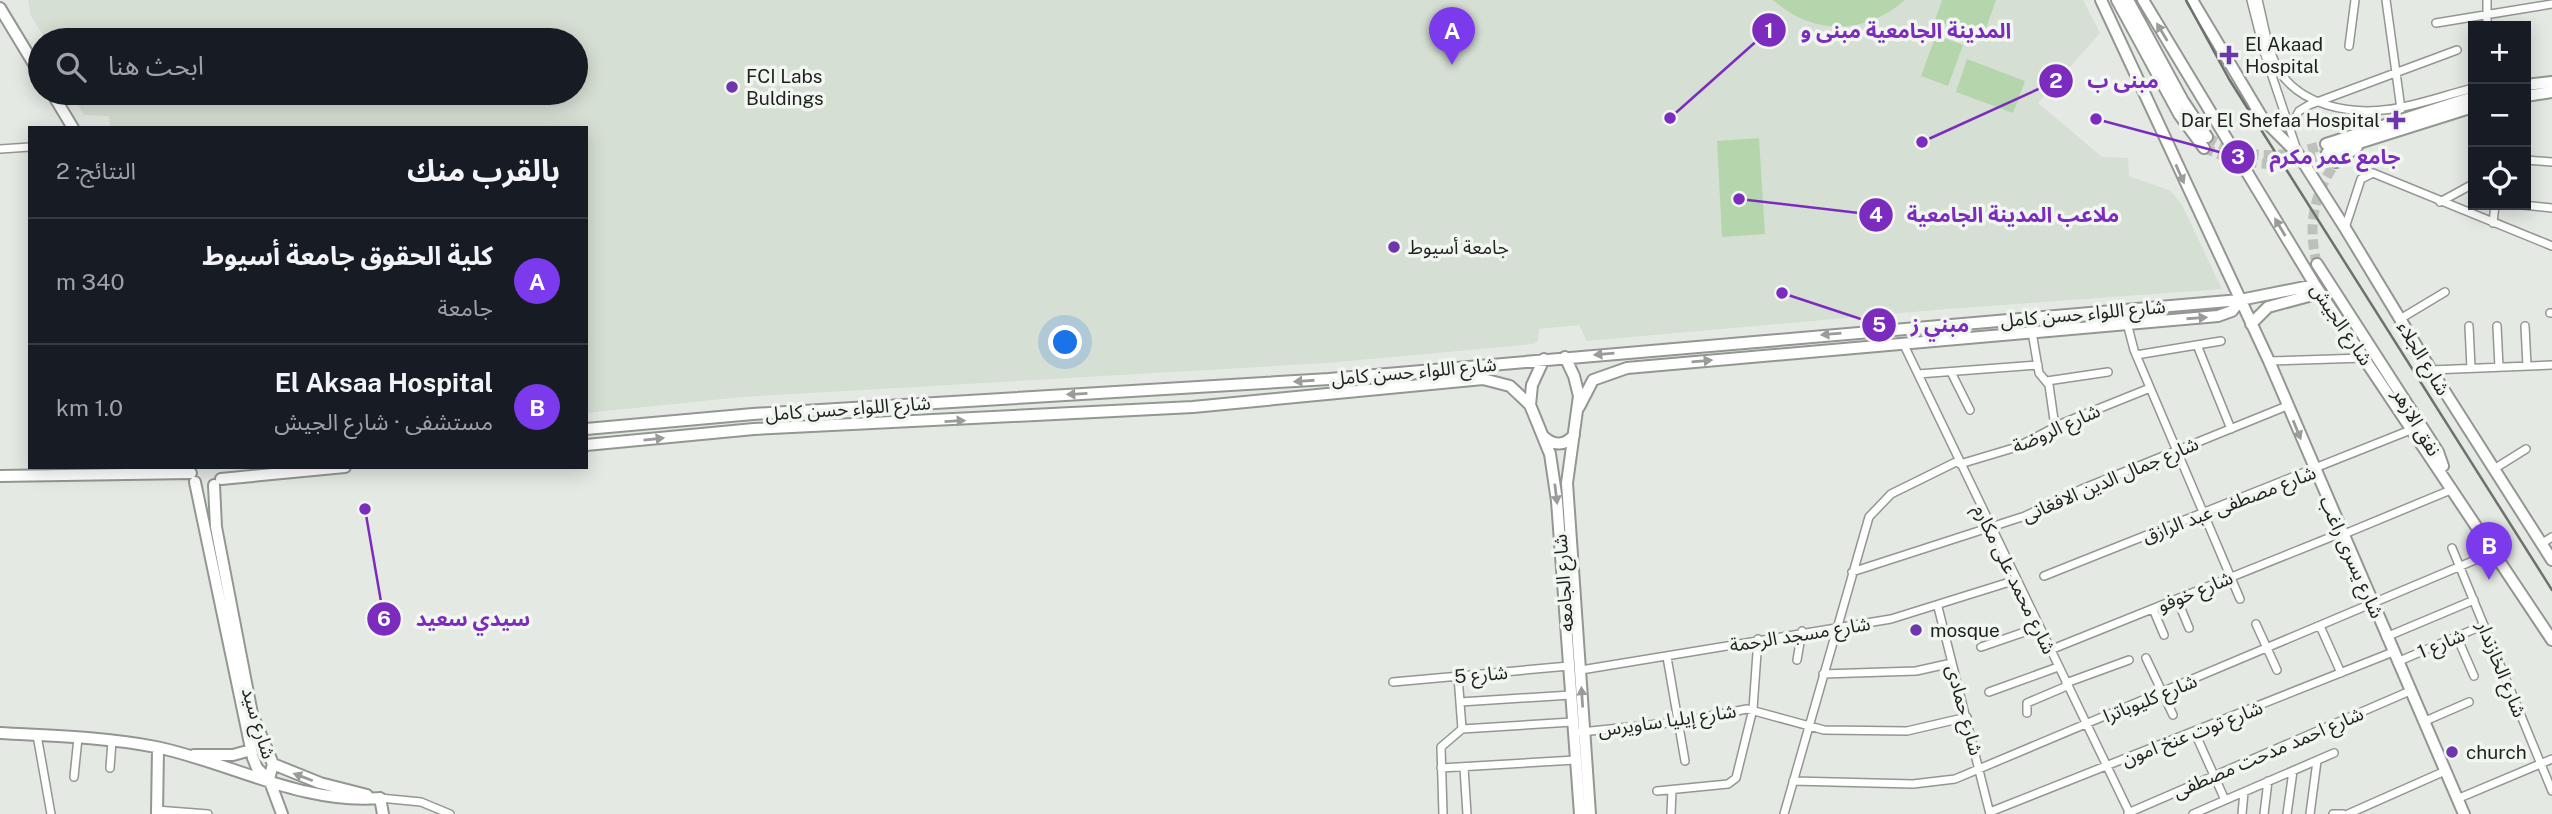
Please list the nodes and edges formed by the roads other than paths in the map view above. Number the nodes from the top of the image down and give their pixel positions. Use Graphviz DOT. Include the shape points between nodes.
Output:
graph roads {
  1 [pos="2101,0"];
  2 [pos="2117,0"];
  3 [pos="2128,0"];
  4 [pos="2143,0"];
  5 [pos="2192,0"];
  6 [pos="2251,0"];
  7 [pos="2258,0"];
  8 [pos="2355,0"];
  9 [pos="2386,0"];
  10 [pos="2487,0"];
  11 [pos="2552,4"];
  12 [pos="0,8"];
  13 [pos="2489,14"];
  14 [pos="2488,21"];
  15 [pos="2437,23"];
  16 [pos="2349,46"];
  17 [pos="2457,50"];
  18 [pos="28,54"];
  19 [pos="2396,75"];
  20 [pos="2552,82"];
  21 [pos="2531,85"];
  22 [pos="2468,89"];
  23 [pos="2552,92"];
  24 [pos="2531,95"];
  25 [pos="2468,99"];
  26 [pos="2320,102"];
  27 [pos="59,105"];
  28 [pos="2400,109"];
  29 [pos="2468,109"];
  30 [pos="72,126"];
  31 [pos="2291,126"];
  32 [pos="2372,139"];
  33 [pos="28,147"];
  34 [pos="0,149"];
  35 [pos="2298,155"];
  36 [pos="2531,160"];
  37 [pos="2336,162"];
  38 [pos="2552,162"];
  39 [pos="2468,187"];
  40 [pos="2440,202"];
  41 [pos="2531,206"];
  42 [pos="2552,208"];
  43 [pos="2495,210"];
  44 [pos="2493,223"];
  45 [pos="2345,228"];
  46 [pos="2552,246"];
  47 [pos="2317,264"];
  48 [pos="2318,289"];
  49 [pos="2445,292"];
  50 [pos="2240,300"];
  51 [pos="2400,319"];
  52 [pos="2127,323"];
  53 [pos="1959,324"];
  54 [pos="2251,324"];
  55 [pos="2469,326"];
  56 [pos="2497,326"];
  57 [pos="2525,326"];
  58 [pos="1856,331"];
  59 [pos="2032,332"];
  60 [pos="1961,337"];
  61 [pos="2221,341"];
  62 [pos="1903,342"];
  63 [pos="2197,345"];
  64 [pos="1858,346"];
  65 [pos="2136,355"];
  66 [pos="1564,357"];
  67 [pos="2364,358"];
  68 [pos="1544,359"];
  69 [pos="2269,361"];
  70 [pos="2038,365"];
  71 [pos="2527,366"];
  72 [pos="2552,366"];
  73 [pos="2499,367"];
  74 [pos="2471,368"];
  75 [pos="2431,370"];
  76 [pos="1951,372"];
  77 [pos="2108,373"];
  78 [pos="1918,374"];
  79 [pos="2047,381"];
  80 [pos="1193,388"];
  81 [pos="2150,388"];
  82 [pos="914,403"];
  83 [pos="1530,405"];
  84 [pos="2287,406"];
  85 [pos="1193,407"];
  86 [pos="1579,407"];
  87 [pos="1970,410"];
  88 [pos="753,414"];
  89 [pos="915,423"];
  90 [pos="2055,427"];
  91 [pos="588,429"];
  92 [pos="754,429"];
  93 [pos="2231,429"];
  94 [pos="2413,429"];
  95 [pos="1575,434"];
  96 [pos="1544,437"];
  97 [pos="588,445"];
  98 [pos="2526,449"];
  99 [pos="2177,450"];
  100 [pos="1959,463"];
  101 [pos="221,469"];
  102 [pos="328,469"];
  103 [pos="1553,469"];
  104 [pos="1568,469"];
  105 [pos="2494,469"];
  106 [pos="2314,470"];
  107 [pos="192,472"];
  108 [pos="0,476"];
  109 [pos="2445,476"];
  110 [pos="217,482"];
  111 [pos="2453,489"];
  112 [pos="2203,514"];
  113 [pos="1989,525"];
  114 [pos="2341,534"];
  115 [pos="2552,537"];
  116 [pos="2541,544"];
  117 [pos="2452,548"];
  118 [pos="2494,552"];
  119 [pos="2552,560"];
  120 [pos="2460,566"];
  121 [pos="1852,572"];
  122 [pos="2044,576"];
  123 [pos="2231,577"];
  124 [pos="2016,580"];
  125 [pos="2177,599"];
  126 [pos="2240,599"];
  127 [pos="2474,600"];
  128 [pos="2372,604"];
  129 [pos="1938,607"];
  130 [pos="2153,609"];
  131 [pos="2256,624"];
  132 [pos="2484,625"];
  133 [pos="2320,626"];
  134 [pos="1837,627"];
  135 [pos="2039,627"];
  136 [pos="2189,628"];
  137 [pos="1802,631"];
  138 [pos="2164,635"];
  139 [pos="2457,636"];
  140 [pos="2386,637"];
  141 [pos="1758,639"];
  142 [pos="2552,640"];
  143 [pos="1981,647"];
  144 [pos="2267,649"];
  145 [pos="2050,650"];
  146 [pos="1667,657"];
  147 [pos="2395,657"];
  148 [pos="2146,658"];
  149 [pos="1797,660"];
  150 [pos="2129,660"];
  151 [pos="1952,663"];
  152 [pos="1569,666"];
  153 [pos="2058,667"];
  154 [pos="1581,670"];
  155 [pos="2277,670"];
  156 [pos="2341,673"];
  157 [pos="1823,674"];
  158 [pos="1458,676"];
  159 [pos="2474,676"];
  160 [pos="1393,682"];
  161 [pos="2067,685"];
  162 [pos="2410,691"];
  163 [pos="1989,692"];
  164 [pos="2162,693"];
  165 [pos="1571,695"];
  166 [pos="1460,702"];
  167 [pos="2469,702"];
  168 [pos="1753,709"];
  169 [pos="2027,713"];
  170 [pos="2172,715"];
  171 [pos="1967,717"];
  172 [pos="1678,722"];
  173 [pos="2423,722"];
  174 [pos="2086,724"];
  175 [pos="1807,727"];
  176 [pos="1462,729"];
  177 [pos="1577,729"];
  178 [pos="0,733"];
  179 [pos="2195,733"];
  180 [pos="37,735"];
  181 [pos="78,738"];
  182 [pos="112,741"];
  183 [pos="159,748"];
  184 [pos="251,750"];
  185 [pos="2334,753"];
  186 [pos="177,754"];
  187 [pos="2552,759"];
  188 [pos="1575,760"];
  189 [pos="1685,761"];
  190 [pos="2317,761"];
  191 [pos="273,764"];
  192 [pos="2541,764"];
  193 [pos="2107,766"];
  194 [pos="110,768"];
  195 [pos="1441,768"];
  196 [pos="1464,768"];
  197 [pos="1980,770"];
  198 [pos="2292,771"];
  199 [pos="2445,771"];
  200 [pos="2214,776"];
  201 [pos="74,777"];
  202 [pos="269,779"];
  203 [pos="1793,781"];
  204 [pos="2268,781"];
  205 [pos="1672,790"];
  206 [pos="2552,791"];
  207 [pos="1657,792"];
  208 [pos="2244,792"];
  209 [pos="380,798"];
  210 [pos="2457,799"];
  211 [pos="2222,801"];
  212 [pos="156,812"];
  213 [pos="1990,813"];
  214 [pos="2128,813"];
  215 [pos="2351,813"];
  216 [pos="51,814"];
  217 [pos="208,814"];
  218 [pos="282,814"];
  219 [pos="383,814"];
  220 [pos="450,814"];
  221 [pos="1443,814"];
  222 [pos="1467,814"];
  223 [pos="1580,814"];
  224 [pos="1590,814"];
  225 [pos="1671,814"];
  226 [pos="1783,814"];
  227 [pos="2195,814"];
  228 [pos="2218,814"];
  229 [pos="2242,814"];
  230 [pos="2264,814"];
  231 [pos="2287,814"];
  232 [pos="2310,814"];
  233 [pos="2333,814"];
  234 [pos="2343,814"];
  235 [pos="2463,814"];
  1 -- 50 [label="main road, one-way"];
  2 -- 3 [label="main road" via="2179,114 2205,142"];
  48 -- 4 [label="main road, شارع الجيش, one-way"];
  5 -- 35 [label="main road, شارع الجلاء" via="2263,119"];
  6 -- 31 [label="street, شارع الجلاء" via="2268,67"];
  7 -- 26 [label="street" via="2280,71 2301,94"];
  8 -- 16 [label="street"];
  9 -- 19 [label="street"];
  10 -- 13 [label="street"];
  11 -- 13 [label="street"];
  12 -- 18 [label="main road"];
  13 -- 14 [label="street"];
  13 -- 15 [label="street"];
  17 -- 19 [label="street"];
  19 -- 26 [label="street"];
  19 -- 28 [label="street"];
  20 -- 21 [label="main road"];
  22 -- 28 [label="street"];
  23 -- 24 [label="main road"];
  25 -- 32 [label="main road" via="2327,148"];
  26 -- 28 [label="street" via="2365,113"];
  26 -- 31 [label="street" via="2299,111"];
  27 -- 30 [label="main road"];
  29 -- 32 [label="main road"];
  31 -- 35 [label="street, شارع الجلاء"];
  32 -- 37 [label="main road"];
  33 -- 34 [label="street"];
  35 -- 45 [label="main road, شارع الجلاء"];
  36 -- 38 [label="street"];
  39 -- 40 [label="street"];
  40 -- 44 [label="street"];
  40 -- 45 [label="street" via="2366,174"];
  41 -- 42 [label="street"];
  43 -- 44 [label="street"];
  44 -- 46 [label="street"];
  45 -- 51 [label="main road, شارع الجلاء"];
  47 -- 109 [label="main road, نفق الازهر" via="2438,452"];
  48 -- 50 [label="main road, شارع اللواء حسن كامل"];
  48 -- 54 [label="main road" via="2268,307"];
  48 -- 67 [label="main road, شارع الجيش"];
  49 -- 51 [label="street"];
  52 -- 50 [label="main road, شارع اللواء حسن كامل, one-way" via="2223,316"];
  50 -- 53 [label="main road, شارع اللواء حسن كامل"];
  50 -- 54 [label="main road, شارع يسرى راغب"];
  51 -- 75 [label="main road, شارع الجلاء"];
  52 -- 59 [label="main road, شارع اللواء حسن كامل"];
  52 -- 65 [label="street"];
  53 -- 58 [label="main road, شارع اللواء حسن كامل"];
  53 -- 60 [label="main road"];
  54 -- 69 [label="main road, شارع يسرى راغب"];
  55 -- 74 [label="street"];
  56 -- 73 [label="street"];
  57 -- 71 [label="street"];
  58 -- 64 [label="main road"];
  58 -- 66 [label="main road, شارع اللواء حسن كامل, one-way"];
  59 -- 60 [label="main road, شارع اللواء حسن كامل"];
  59 -- 70 [label="street"];
  60 -- 62 [label="main road, شارع اللواء حسن كامل"];
  61 -- 63 [label="street"];
  62 -- 64 [label="main road, شارع اللواء حسن كامل"];
  62 -- 78 [label="street, شارع محمد على مكارم"];
  63 -- 65 [label="street"];
  63 -- 93 [label="street"];
  86 -- 64 [label="main road, شارع اللواء حسن كامل, one-way" via="1593,380 1615,370"];
  65 -- 81 [label="street"];
  66 -- 68 [label="main road, شارع اللواء حسن كامل"];
  66 -- 86 [label="main road, شارع الجامعه" via="1577,386"];
  67 -- 69 [label="street"];
  67 -- 94 [label="main road, شارع الجيش"];
  68 -- 80 [label="main road, شارع اللواء حسن كامل, one-way"];
  68 -- 83 [label="main road" via="1532,385"];
  69 -- 84 [label="main road, شارع يسرى راغب"];
  70 -- 76 [label="street"];
  70 -- 79 [label="street"];
  71 -- 72 [label="street"];
  71 -- 73 [label="street"];
  73 -- 74 [label="street"];
  74 -- 75 [label="street"];
  75 -- 105 [label="main road, شارع الجلاء"];
  76 -- 78 [label="street"];
  76 -- 87 [label="street"];
  77 -- 79 [label="street"];
  78 -- 100 [label="street, شارع محمد على مكارم"];
  79 -- 90 [label="street"];
  80 -- 82 [label="main road, شارع اللواء حسن كامل, one-way"];
  80 -- 85 [label="main road"];
  81 -- 90 [label="street, شارع الروضة"];
  81 -- 99 [label="street"];
  82 -- 88 [label="main road, شارع اللواء حسن كامل"];
  82 -- 89 [label="main road"];
  83 -- 85 [label="main road, شارع اللواء حسن كامل" via="1510,386 1483,379"];
  83 -- 96 [label="main road, شارع الجامعه"];
  84 -- 93 [label="street, شارع جمال الدين الافغانى"];
  84 -- 106 [label="main road, شارع يسرى راغب, one-way"];
  89 -- 85 [label="main road, شارع اللواء حسن كامل, one-way"];
  86 -- 95 [label="main road, شارع الجامعه"];
  88 -- 91 [label="main road, شارع اللواء حسن كامل"];
  88 -- 92 [label="main road"];
  89 -- 92 [label="main road, شارع اللواء حسن كامل"];
  90 -- 100 [label="street, شارع الروضة" via="2017,447"];
  97 -- 92 [label="main road, شارع اللواء حسن كامل, one-way"];
  93 -- 99 [label="street, شارع جمال الدين الافغانى"];
  94 -- 106 [label="street, شارع مصطفى عبد الرازق"];
  94 -- 109 [label="main road, شارع الجيش"];
  95 -- 96 [label="main road" via="1556,444"];
  95 -- 104 [label="main road, شارع الجامعه"];
  96 -- 103 [label="main road, شارع الجامعه"];
  98 -- 105 [label="street"];
  99 -- 112 [label="street"];
  99 -- 113 [label="street, شارع جمال الدين الافغانى" via="2025,516"];
  100 -- 113 [label="street, شارع محمد على مكارم"];
  100 -- 121 [label="street, شارع الروضة" via="1882,500 1865,526"];
  101 -- 110 [label="main road, شارع سيد"];
  102 -- 110 [label="main road"];
  103 -- 104 [label="main road"];
  103 -- 152 [label="main road, شارع الجامعه, one-way"];
  104 -- 154 [label="main road, شارع الجامعه"];
  105 -- 116 [label="main road, شارع الجلاء"];
  106 -- 112 [label="street, شارع مصطفى عبد الرازق"];
  106 -- 114 [label="main road, شارع يسرى راغب"];
  107 -- 108 [label="main road"];
  107 -- 110 [label="main road" via="204,487"];
  107 -- 184 [label="main road, شارع سيد"];
  109 -- 111 [label="main road, شارع الجيش"];
  110 -- 191 [label="main road, شارع سيد" via="216,527 252,714"];
  111 -- 114 [label="street, شارع خوفو"];
  111 -- 118 [label="main road, شارع الجيش"];
  112 -- 122 [label="street, شارع مصطفى عبد الرازق"];
  112 -- 123 [label="street"];
  113 -- 121 [label="street, شارع جمال الدين الافغانى"];
  113 -- 124 [label="street, شارع محمد على مكارم"];
  114 -- 123 [label="street, شارع خوفو"];
  114 -- 128 [label="main road, شارع يسرى راغب"];
  115 -- 116 [label="street"];
  116 -- 119 [label="main road, شارع الجلاء"];
  117 -- 120 [label="street, شارع الخازندار"];
  118 -- 120 [label="street, شارع كليوباترا"];
  118 -- 142 [label="main road, شارع الجيش"];
  120 -- 127 [label="street, شارع الخازندار"];
  120 -- 128 [label="street, شارع كليوباترا"];
  121 -- 134 [label="street, شارع الروضة"];
  123 -- 125 [label="street, شارع خوفو"];
  123 -- 126 [label="street"];
  124 -- 129 [label="street, شارع مسجد الرحمة"];
  124 -- 135 [label="street, شارع محمد على مكارم"];
  125 -- 130 [label="street, شارع خوفو"];
  125 -- 136 [label="street"];
  127 -- 132 [label="street, شارع الخازندار"];
  127 -- 140 [label="street"];
  128 -- 133 [label="street, شارع كليوباترا"];
  128 -- 140 [label="main road, شارع يسرى راغب"];
  129 -- 134 [label="street, شارع مسجد الرحمة"];
  129 -- 151 [label="street, شارع حمادى"];
  130 -- 138 [label="street"];
  130 -- 145 [label="street, شارع خوفو"];
  131 -- 144 [label="street"];
  132 -- 139 [label="street, شارع 1"];
  132 -- 192 [label="street, شارع الخازندار"];
  133 -- 144 [label="street, شارع كليوباترا"];
  133 -- 156 [label="street"];
  134 -- 137 [label="street, شارع مسجد الرحمة"];
  134 -- 157 [label="street, شارع الروضة"];
  135 -- 143 [label="street"];
  135 -- 145 [label="street, شارع محمد على مكارم"];
  137 -- 141 [label="street, شارع مسجد الرحمة"];
  137 -- 149 [label="street"];
  139 -- 147 [label="street, شارع 1"];
  139 -- 159 [label="street"];
  140 -- 147 [label="main road, شارع يسرى راغب"];
  141 -- 146 [label="street, شارع مسجد الرحمة"];
  141 -- 168 [label="street"];
  144 -- 155 [label="street"];
  144 -- 164 [label="street, شارع كليوباترا"];
  145 -- 153 [label="street, شارع محمد على مكارم"];
  146 -- 154 [label="street, شارع مسجد الرحمة"];
  146 -- 172 [label="street"];
  147 -- 156 [label="street, شارع توت عنخ امون"];
  147 -- 162 [label="main road, شارع يسرى راغب"];
  148 -- 164 [label="street"];
  150 -- 161 [label="street"];
  151 -- 157 [label="street" via="1916,671"];
  151 -- 171 [label="street, شارع حمادى"];
  152 -- 158 [label="street, شارع 5"];
  152 -- 165 [label="main road, شارع الجامعه"];
  153 -- 161 [label="street, شارع محمد على مكارم"];
  153 -- 163 [label="street"];
  177 -- 154 [label="main road, شارع الجامعه, one-way"];
  156 -- 179 [label="street, شارع توت عنخ امون"];
  157 -- 175 [label="street, شارع الروضة"];
  158 -- 160 [label="street, شارع 5"];
  158 -- 166 [label="street"];
  161 -- 169 [label="street" via="2027,703"];
  161 -- 174 [label="street, شارع محمد على مكارم"];
  162 -- 173 [label="main road, شارع يسرى راغب"];
  162 -- 200 [label="street, شارع احمد مدحت مصطفى"];
  164 -- 170 [label="street"];
  164 -- 174 [label="street, شارع كليوباترا"];
  165 -- 166 [label="street"];
  165 -- 177 [label="main road, شارع الجامعه"];
  166 -- 176 [label="street"];
  167 -- 173 [label="street"];
  168 -- 172 [label="street, شارع إيليا ساويرس"];
  168 -- 175 [label="street, شارع إيليا ساويرس"];
  168 -- 205 [label="street" via="1734,781"];
  171 -- 175 [label="street, شارع إيليا ساويرس" via="1906,731"];
  171 -- 197 [label="street, شارع حمادى"];
  172 -- 177 [label="street, شارع إيليا ساويرس"];
  172 -- 189 [label="street"];
  173 -- 199 [label="main road, شارع يسرى راغب"];
  174 -- 193 [label="street, شارع محمد على مكارم"];
  174 -- 197 [label="street, شارع كليوباترا"];
  175 -- 203 [label="street, شارع الروضة"];
  176 -- 177 [label="street, شارع إيليا ساويرس"];
  176 -- 195 [label="street" via="1442,744"];
  177 -- 188 [label="main road, شارع الجامعه"];
  177 -- 224 [label="main road, شارع الجامعه"];
  178 -- 180 [label="main road"];
  179 -- 193 [label="street, شارع توت عنخ امون"];
  179 -- 200 [label="street"];
  180 -- 181 [label="main road"];
  180 -- 216 [label="street"];
  181 -- 182 [label="main road"];
  181 -- 201 [label="street"];
  182 -- 183 [label="main road"];
  182 -- 194 [label="street"];
  183 -- 186 [label="main road"];
  183 -- 212 [label="main road"];
  184 -- 186 [label="main road" via="215,756"];
  184 -- 202 [label="main road, شارع سيد" via="257,768"];
  185 -- 190 [label="street"];
  186 -- 202 [label="main road"];
  187 -- 192 [label="street"];
  188 -- 196 [label="street"];
  188 -- 223 [label="main road, شارع الجامعه"];
  190 -- 198 [label="street"];
  190 -- 232 [label="street"];
  191 -- 202 [label="main road, شارع سيد"];
  209 -- 191 [label="main road, one-way" via="320,783"];
  192 -- 206 [label="street, شارع الخازندار"];
  192 -- 210 [label="street"];
  193 -- 213 [label="street, شارع توت عنخ امون"];
  193 -- 214 [label="street, شارع محمد على مكارم"];
  195 -- 196 [label="street"];
  195 -- 221 [label="street"];
  196 -- 222 [label="street"];
  197 -- 203 [label="street, شارع كليوباترا" via="1927,784"];
  197 -- 213 [label="street, شارع حمادى"];
  198 -- 204 [label="street"];
  198 -- 231 [label="street"];
  199 -- 210 [label="main road, شارع يسرى راغب"];
  199 -- 215 [label="street"];
  200 -- 211 [label="street"];
  200 -- 214 [label="street, شارع احمد مدحت مصطفى"];
  202 -- 209 [label="main road" via="341,798"];
  202 -- 218 [label="main road"];
  203 -- 226 [label="street, شارع الروضة"];
  204 -- 208 [label="street"];
  204 -- 230 [label="street"];
  205 -- 207 [label="street"];
  205 -- 225 [label="street"];
  208 -- 211 [label="street"];
  208 -- 229 [label="street"];
  209 -- 219 [label="main road"];
  209 -- 220 [label="street" via="421,802"];
  210 -- 235 [label="main road, شارع يسرى راغب"];
  211 -- 227 [label="street"];
  211 -- 228 [label="street"];
  212 -- 217 [label="street"];
  233 -- 234 [label="street"];
}
